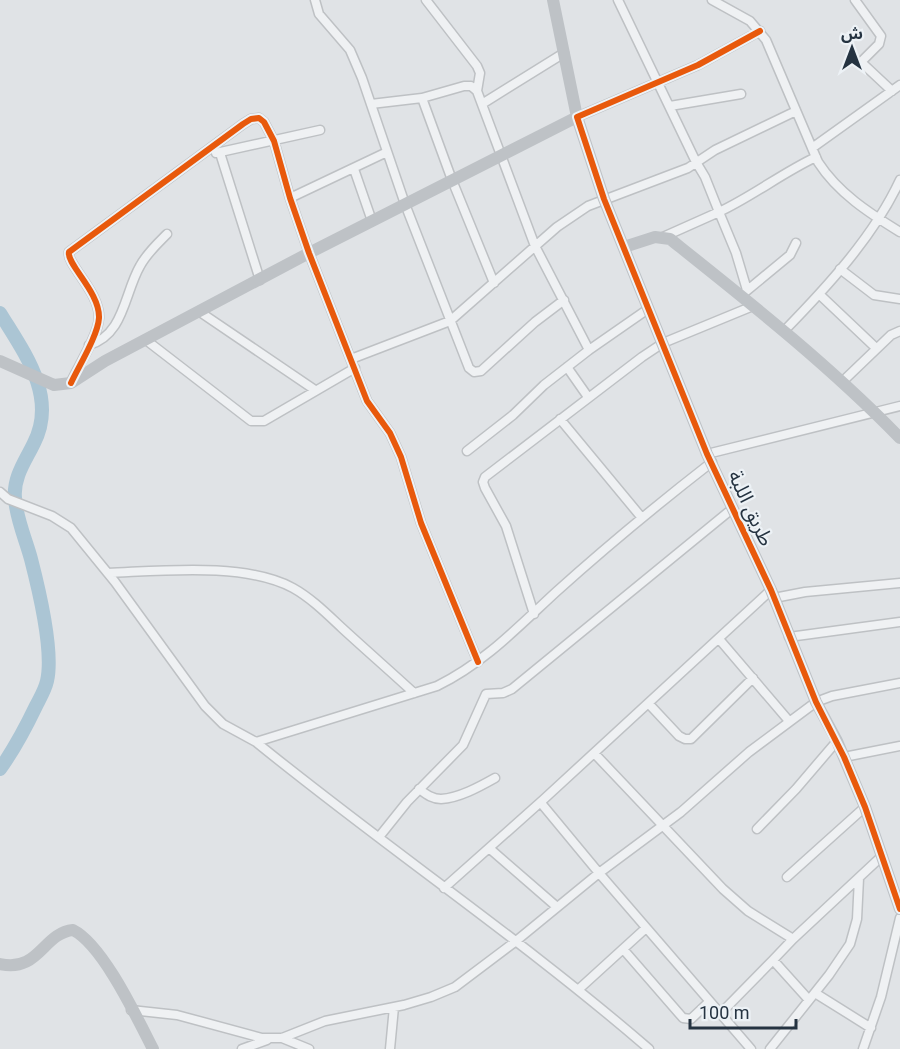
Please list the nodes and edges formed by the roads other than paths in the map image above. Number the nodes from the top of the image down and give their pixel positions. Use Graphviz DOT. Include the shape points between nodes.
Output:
graph roads {
  1 [pos="315,0"];
  2 [pos="426,0"];
  3 [pos="553,0"];
  4 [pos="618,0"];
  5 [pos="712,0"];
  6 [pos="855,0"];
  7 [pos="760,31"];
  8 [pos="564,53"];
  9 [pos="658,82"];
  10 [pos="896,88"];
  11 [pos="477,91"];
  12 [pos="741,94"];
  13 [pos="422,98"];
  14 [pos="371,104"];
  15 [pos="482,104"];
  16 [pos="669,106"];
  17 [pos="796,111"];
  18 [pos="577,117"];
  19 [pos="320,129"];
  20 [pos="274,141"];
  21 [pos="812,148"];
  22 [pos="387,152"];
  23 [pos="220,153"];
  24 [pos="501,155"];
  25 [pos="201,156"];
  26 [pos="816,157"];
  27 [pos="696,162"];
  28 [pos="354,169"];
  29 [pos="452,180"];
  30 [pos="900,180"];
  31 [pos="290,198"];
  32 [pos="604,199"];
  33 [pos="405,204"];
  34 [pos="719,212"];
  35 [pos="880,218"];
  36 [pos="372,221"];
  37 [pos="900,232"];
  38 [pos="167,234"];
  39 [pos="663,237"];
  40 [pos="796,243"];
  41 [pos="535,246"];
  42 [pos="624,247"];
  43 [pos="309,253"];
  44 [pos="840,269"];
  45 [pos="260,280"];
  46 [pos="494,283"];
  47 [pos="744,293"];
  48 [pos="819,294"];
  49 [pos="900,299"];
  50 [pos="564,300"];
  51 [pos="753,306"];
  52 [pos="648,309"];
  53 [pos="200,312"];
  54 [pos="450,321"];
  55 [pos="784,331"];
  56 [pos="900,331"];
  57 [pos="146,340"];
  58 [pos="663,343"];
  59 [pos="89,345"];
  60 [pos="876,348"];
  61 [pos="589,350"];
  62 [pos="351,359"];
  63 [pos="0,361"];
  64 [pos="567,367"];
  65 [pos="355,368"];
  66 [pos="842,382"];
  67 [pos="71,383"];
  68 [pos="315,390"];
  69 [pos="588,397"];
  70 [pos="900,406"];
  71 [pos="875,412"];
  72 [pos="560,419"];
  73 [pos="900,438"];
  74 [pos="467,451"];
  75 [pos="709,458"];
  76 [pos="0,492"];
  77 [pos="732,509"];
  78 [pos="642,518"];
  79 [pos="108,573"];
  80 [pos="900,583"];
  81 [pos="772,594"];
  82 [pos="534,614"];
  83 [pos="900,622"];
  84 [pos="789,637"];
  85 [pos="719,639"];
  86 [pos="478,662"];
  87 [pos="753,678"];
  88 [pos="900,683"];
  89 [pos="414,693"];
  90 [pos="816,702"];
  91 [pos="648,704"];
  92 [pos="789,721"];
  93 [pos="837,741"];
  94 [pos="256,742"];
  95 [pos="899,749"];
  96 [pos="594,753"];
  97 [pos="844,757"];
  98 [pos="495,778"];
  99 [pos="419,789"];
  100 [pos="541,803"];
  101 [pos="865,807"];
  102 [pos="662,826"];
  103 [pos="757,829"];
  104 [pos="379,837"];
  105 [pos="489,848"];
  106 [pos="882,856"];
  107 [pos="598,873"];
  108 [pos="787,878"];
  109 [pos="859,878"];
  110 [pos="444,888"];
  111 [pos="557,908"];
  112 [pos="900,909"];
  113 [pos="900,918"];
  114 [pos="646,928"];
  115 [pos="793,939"];
  116 [pos="516,941"];
  117 [pos="622,949"];
  118 [pos="774,960"];
  119 [pos="0,964"];
  120 [pos="579,989"];
  121 [pos="816,993"];
  122 [pos="809,1000"];
  123 [pos="710,1002"];
  124 [pos="394,1007"];
  125 [pos="131,1010"];
  126 [pos="720,1014"];
  127 [pos="871,1028"];
  128 [pos="282,1038"];
  129 [pos="271,1039"];
  130 [pos="153,1049"];
  131 [pos="242,1049"];
  132 [pos="309,1049"];
  133 [pos="390,1049"];
  134 [pos="649,1049"];
  135 [pos="750,1049"];
  136 [pos="770,1049"];
  137 [pos="863,1049"];
  1 -- 14 [label="street" via="319,14 352,54"];
  2 -- 11 [label="street" via="477,66"];
  3 -- 8 [label="street, طريق اللبة"];
  4 -- 9 [label="street"];
  5 -- 7 [label="street"];
  6 -- 10 [label="street" via="881,36 879,44 861,62"];
  7 -- 9 [label="street"];
  7 -- 17 [label="street"];
  8 -- 15 [label="street"];
  8 -- 18 [label="street, طريق اللبة"];
  9 -- 16 [label="street"];
  9 -- 18 [label="street"];
  10 -- 21 [label="street"];
  11 -- 13 [label="street" via="464,86"];
  11 -- 15 [label="street"];
  12 -- 16 [label="street"];
  13 -- 14 [label="street"];
  13 -- 29 [label="street"];
  14 -- 22 [label="street"];
  15 -- 24 [label="street"];
  16 -- 27 [label="street"];
  17 -- 21 [label="street"];
  17 -- 27 [label="street"];
  18 -- 24 [label="street"];
  18 -- 32 [label="street, طريق اللبة"];
  19 -- 20 [label="street"];
  20 -- 23 [label="street"];
  20 -- 25 [label="street" via="264,122 252,119"];
  20 -- 31 [label="street"];
  21 -- 26 [label="street"];
  22 -- 28 [label="street"];
  22 -- 33 [label="street"];
  23 -- 25 [label="street"];
  23 -- 45 [label="street"];
  24 -- 29 [label="street"];
  24 -- 41 [label="street"];
  25 -- 59 [label="street" via="69,252 68,259 94,294 97,305 96,335"];
  26 -- 34 [label="street"];
  26 -- 35 [label="street" via="836,185"];
  27 -- 32 [label="street"];
  27 -- 34 [label="street"];
  28 -- 31 [label="street"];
  28 -- 36 [label="street"];
  29 -- 33 [label="street"];
  29 -- 46 [label="street"];
  30 -- 35 [label="street"];
  31 -- 43 [label="street"];
  32 -- 41 [label="street" via="573,216"];
  32 -- 42 [label="street, طريق اللبة"];
  33 -- 36 [label="street"];
  33 -- 54 [label="street"];
  34 -- 39 [label="street"];
  34 -- 47 [label="street" via="736,253"];
  35 -- 37 [label="street"];
  35 -- 44 [label="street"];
  36 -- 43 [label="street"];
  38 -- 59 [label="street" via="147,253 115,328 101,341"];
  39 -- 42 [label="street"];
  39 -- 47 [label="street"];
  40 -- 47 [label="street" via="790,255"];
  41 -- 46 [label="street"];
  41 -- 50 [label="street"];
  42 -- 52 [label="street, طريق اللبة"];
  43 -- 45 [label="street"];
  43 -- 62 [label="street"];
  44 -- 48 [label="street"];
  44 -- 49 [label="street" via="874,295"];
  45 -- 53 [label="street"];
  46 -- 54 [label="street"];
  47 -- 51 [label="street"];
  48 -- 55 [label="street"];
  48 -- 60 [label="street"];
  50 -- 54 [label="street" via="481,371 469,368"];
  50 -- 61 [label="street"];
  51 -- 55 [label="street"];
  51 -- 58 [label="street"];
  52 -- 58 [label="street, طريق اللبة"];
  52 -- 61 [label="street"];
  53 -- 57 [label="street"];
  53 -- 68 [label="street"];
  54 -- 62 [label="street"];
  55 -- 66 [label="street"];
  56 -- 60 [label="street"];
  57 -- 67 [label="street"];
  57 -- 68 [label="street" via="251,421 264,421"];
  58 -- 69 [label="street"];
  58 -- 75 [label="street, طريق اللبة"];
  59 -- 67 [label="street"];
  60 -- 66 [label="street"];
  61 -- 64 [label="street"];
  62 -- 65 [label="street"];
  63 -- 67 [label="street" via="54,385"];
  64 -- 69 [label="street"];
  64 -- 74 [label="street"];
  65 -- 68 [label="street"];
  65 -- 86 [label="street" via="367,401 390,433 401,457 421,523"];
  66 -- 71 [label="street"];
  69 -- 72 [label="street"];
  70 -- 71 [label="street"];
  71 -- 73 [label="street"];
  71 -- 75 [label="street"];
  72 -- 78 [label="street"];
  72 -- 82 [label="street" via="483,482 506,525"];
  75 -- 77 [label="street, طريق اللبة"];
  75 -- 78 [label="street"];
  76 -- 79 [label="street" via="71,528"];
  77 -- 81 [label="street, طريق اللبة"];
  77 -- 99 [label="street" via="512,689 486,694 463,745"];
  78 -- 82 [label="street"];
  79 -- 89 [label="street" via="224,572 253,575 293,588"];
  79 -- 94 [label="street" via="205,706 223,724"];
  80 -- 81 [label="street"];
  81 -- 84 [label="street, طريق اللبة"];
  81 -- 85 [label="street"];
  82 -- 86 [label="street"];
  83 -- 84 [label="street"];
  84 -- 90 [label="street, طريق اللبة"];
  85 -- 87 [label="street"];
  85 -- 91 [label="street"];
  86 -- 89 [label="street" via="460,675"];
  87 -- 91 [label="street" via="691,739 679,736"];
  87 -- 92 [label="street"];
  88 -- 90 [label="street"];
  89 -- 94 [label="street"];
  90 -- 92 [label="street"];
  90 -- 93 [label="street, طريق اللبة"];
  91 -- 96 [label="street"];
  92 -- 102 [label="street"];
  93 -- 97 [label="street, طريق اللبة"];
  93 -- 103 [label="street"];
  94 -- 104 [label="street"];
  95 -- 97 [label="street"];
  96 -- 100 [label="street"];
  96 -- 102 [label="street"];
  97 -- 101 [label="street, طريق اللبة"];
  98 -- 99 [label="street" via="441,799"];
  99 -- 104 [label="street"];
  100 -- 105 [label="street"];
  100 -- 107 [label="street"];
  101 -- 106 [label="street, طريق اللبة"];
  101 -- 108 [label="street"];
  102 -- 107 [label="street"];
  102 -- 115 [label="street" via="734,899"];
  104 -- 110 [label="street"];
  105 -- 110 [label="street"];
  105 -- 111 [label="street"];
  106 -- 109 [label="street"];
  106 -- 112 [label="street, طريق اللبة"];
  107 -- 111 [label="street"];
  107 -- 114 [label="street"];
  109 -- 115 [label="street"];
  109 -- 121 [label="street" via="857,919 850,944"];
  110 -- 116 [label="street"];
  111 -- 116 [label="street"];
  113 -- 127 [label="street"];
  114 -- 117 [label="street"];
  114 -- 123 [label="street"];
  115 -- 118 [label="street"];
  116 -- 120 [label="street"];
  116 -- 124 [label="street" via="455,987"];
  117 -- 120 [label="street"];
  117 -- 123 [label="street" via="684,1018 691,1019"];
  118 -- 122 [label="street"];
  118 -- 126 [label="street"];
  119 -- 125 [label="street" via="20,965 62,933 73,930 99,955"];
  120 -- 134 [label="street"];
  121 -- 122 [label="street"];
  121 -- 127 [label="street"];
  122 -- 136 [label="street"];
  123 -- 126 [label="street"];
  124 -- 128 [label="street" via="325,1021"];
  124 -- 133 [label="street"];
  125 -- 129 [label="street" via="177,1015"];
  125 -- 130 [label="street"];
  126 -- 135 [label="street"];
  127 -- 137 [label="street"];
  128 -- 129 [label="street"];
  128 -- 132 [label="street"];
  129 -- 131 [label="street"];
}
